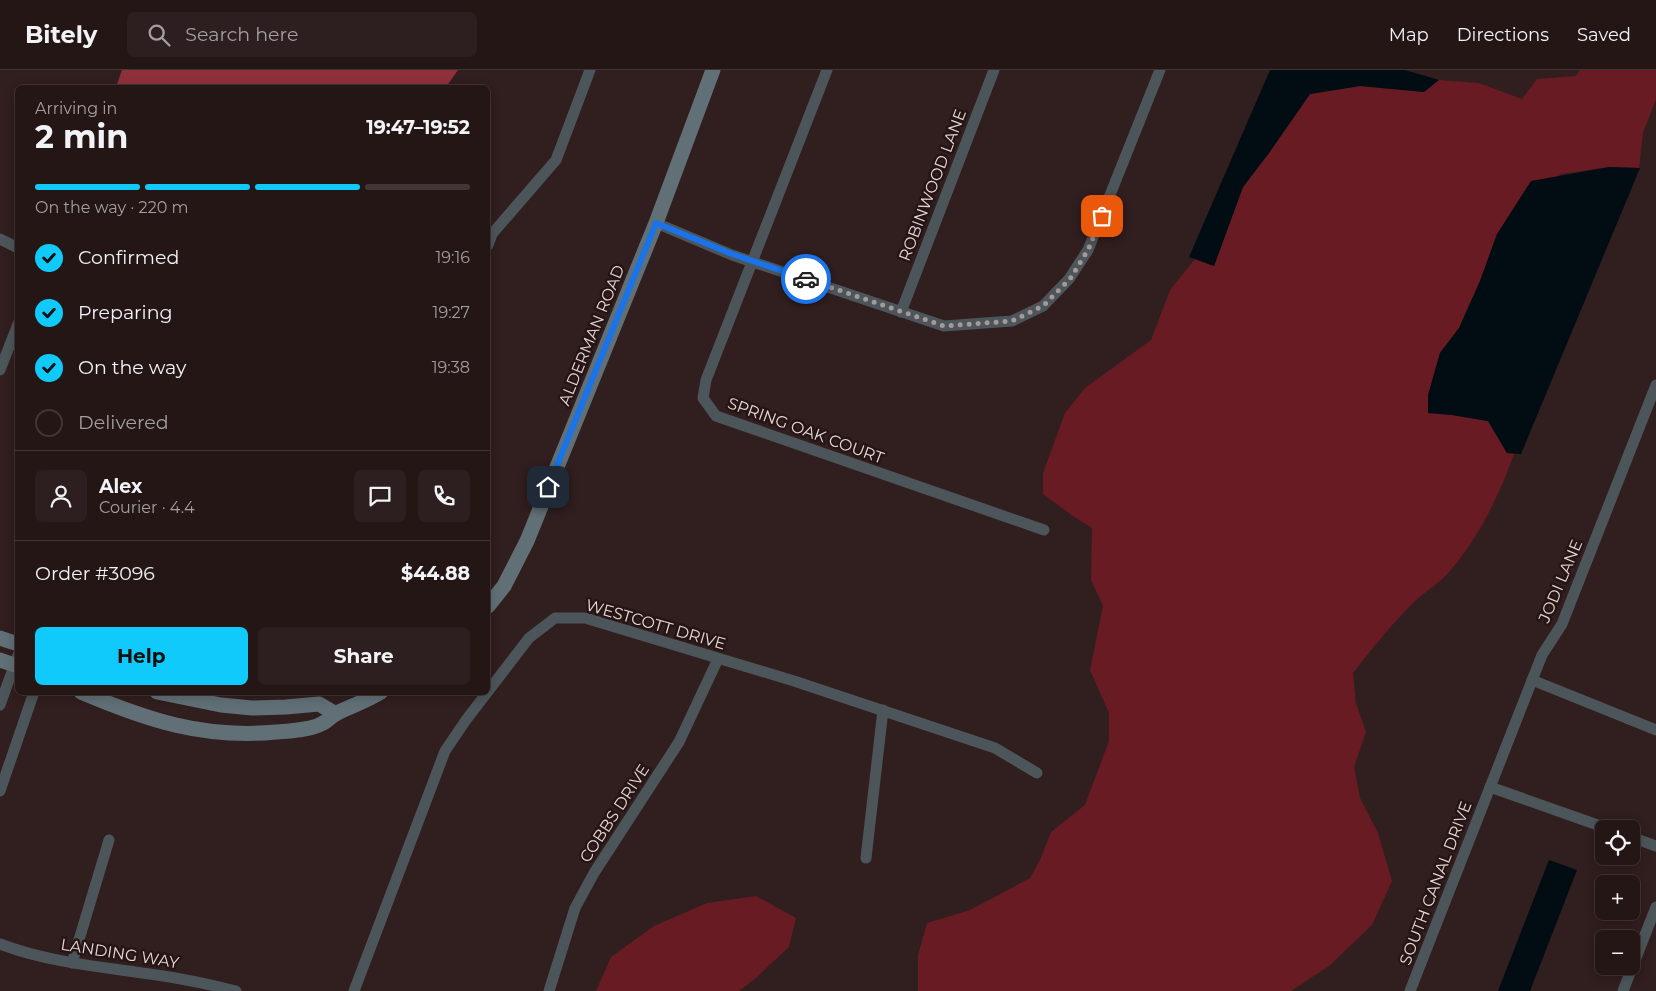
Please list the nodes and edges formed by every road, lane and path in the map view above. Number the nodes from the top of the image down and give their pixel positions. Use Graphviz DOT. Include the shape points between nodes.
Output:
graph roads {
  1 [pos="590,70"];
  2 [pos="713,70"];
  3 [pos="827,70"];
  4 [pos="994,70"];
  5 [pos="1160,70"];
  6 [pos="656,223"];
  7 [pos="0,239"];
  8 [pos="490,240"];
  9 [pos="15,246"];
  10 [pos="753,261"];
  11 [pos="901,312"];
  12 [pos="15,332"];
  13 [pos="0,370"];
  14 [pos="1656,385"];
  15 [pos="1044,530"];
  16 [pos="490,604"];
  17 [pos="0,638"];
  18 [pos="15,643"];
  19 [pos="718,659"];
  20 [pos="0,660"];
  21 [pos="15,662"];
  22 [pos="15,667"];
  23 [pos="1532,680"];
  24 [pos="490,689"];
  25 [pos="33,695"];
  26 [pos="89,695"];
  27 [pos="171,695"];
  28 [pos="377,695"];
  29 [pos="485,695"];
  30 [pos="0,705"];
  31 [pos="883,710"];
  32 [pos="336,714"];
  33 [pos="1656,730"];
  34 [pos="1037,773"];
  35 [pos="1490,787"];
  36 [pos="0,791"];
  37 [pos="1595,824"];
  38 [pos="109,840"];
  39 [pos="1640,840"];
  40 [pos="1656,846"];
  41 [pos="866,858"];
  42 [pos="1656,906"];
  43 [pos="0,944"];
  44 [pos="72,963"];
  45 [pos="236,991"];
  46 [pos="354,991"];
  47 [pos="549,991"];
  48 [pos="1410,991"];
  49 [pos="1623,991"];
  1 -- 8 [label="street" via="556,160"];
  2 -- 6 [label="street, ALDERMAN ROAD"];
  3 -- 10 [label="street, SPRING OAK COURT"];
  4 -- 11 [label="street, ROBINWOOD LANE"];
  5 -- 11 [label="street" via="1088,250 1070,279 1043,306 1012,321 944,326"];
  6 -- 10 [label="street"];
  6 -- 16 [label="street, ALDERMAN ROAD" via="527,541 504,586"];
  7 -- 9 [label="street"];
  10 -- 11 [label="street"];
  10 -- 15 [label="street, SPRING OAK COURT" via="703,390 703,398 716,416"];
  12 -- 13 [label="street"];
  14 -- 23 [label="street, JODI LANE" via="1562,624 1542,655"];
  17 -- 18 [label="street"];
  19 -- 24 [label="street, WESTCOTT DRIVE" via="585,618 555,618 529,638"];
  19 -- 31 [label="street, WESTCOTT DRIVE"];
  19 -- 47 [label="street, COBBS DRIVE" via="679,742 594,873 576,908"];
  20 -- 21 [label="street"];
  22 -- 30 [label="street"];
  23 -- 33 [label="street"];
  23 -- 35 [label="street, JODI LANE"];
  25 -- 36 [label="street"];
  26 -- 32 [label="street" via="150,719 185,728 222,732 290,731 321,724"];
  27 -- 32 [label="street" via="252,708 320,704"];
  28 -- 32 [label="street"];
  29 -- 46 [label="street, WESTCOTT DRIVE" via="446,751"];
  31 -- 34 [label="street, WESTCOTT DRIVE" via="995,748"];
  31 -- 41 [label="street"];
  35 -- 37 [label="street"];
  35 -- 48 [label="street, SOUTH CANAL DRIVE"];
  38 -- 44 [label="street"];
  39 -- 40 [label="street"];
  42 -- 49 [label="street"];
  43 -- 44 [label="street, LANDING WAY"];
  44 -- 45 [label="street, LANDING WAY" via="202,982"];
}
